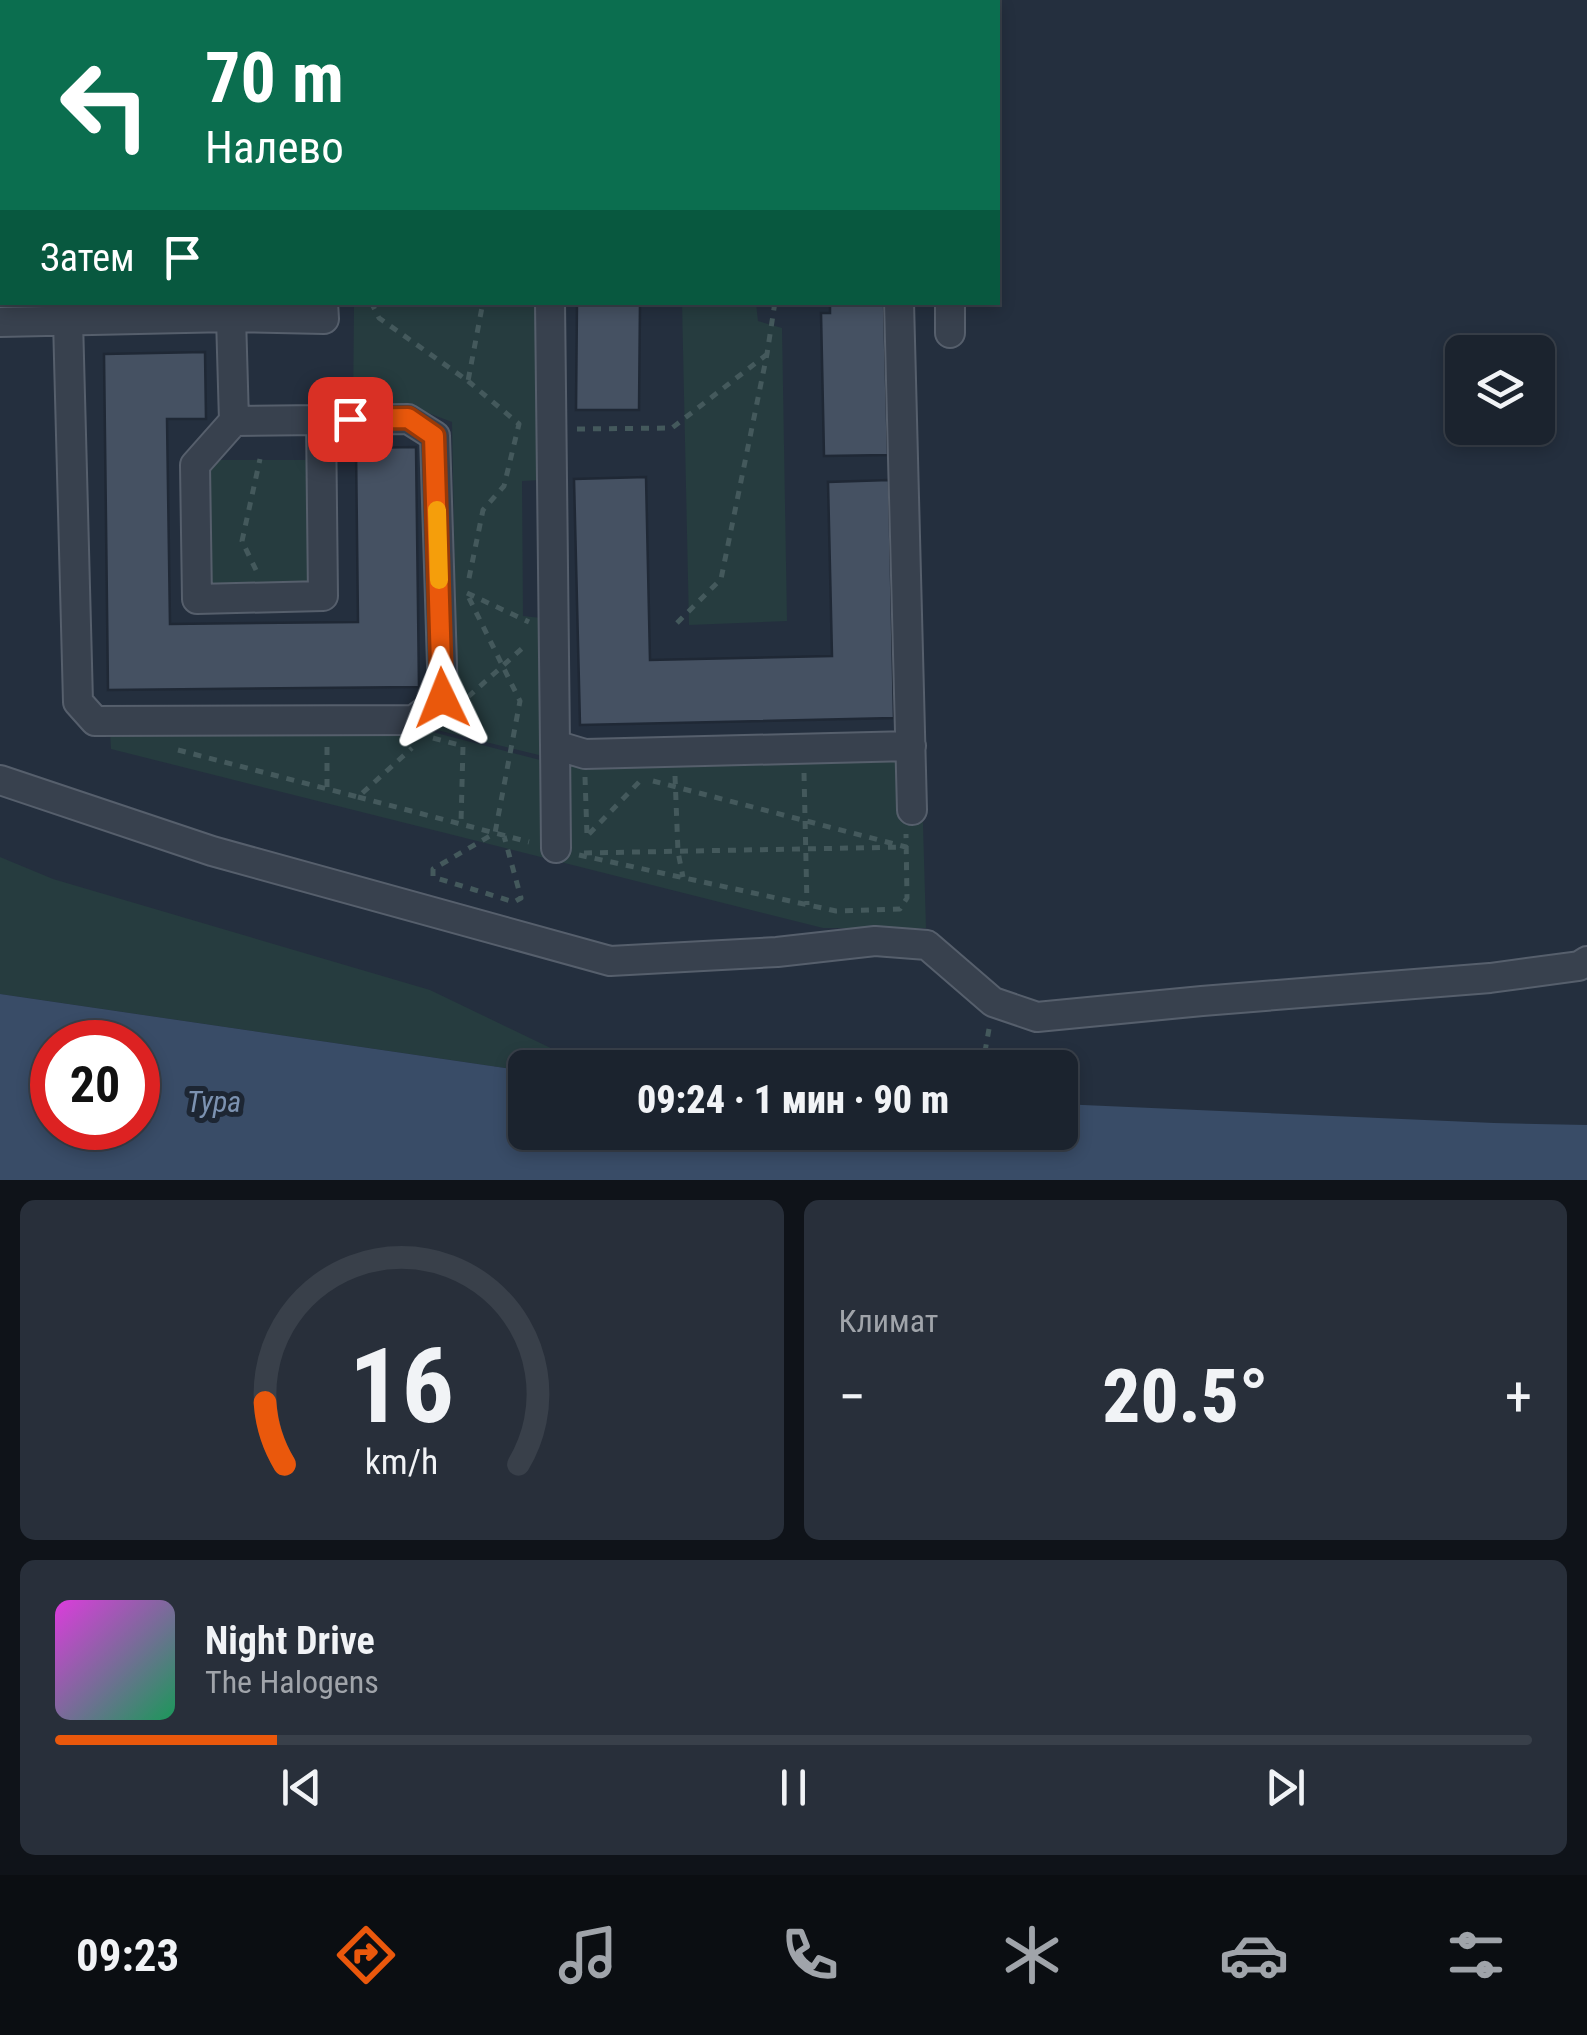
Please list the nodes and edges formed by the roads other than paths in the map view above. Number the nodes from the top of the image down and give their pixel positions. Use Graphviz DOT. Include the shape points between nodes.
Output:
graph roads {
  1 [pos="323,305"];
  2 [pos="550,305"];
  3 [pos="899,305"];
  4 [pos="950,305"];
  5 [pos="188,310"];
  6 [pos="68,311"];
  7 [pos="232,316"];
  8 [pos="0,322"];
  9 [pos="950,334"];
  10 [pos="320,419"];
  11 [pos="234,421"];
  12 [pos="555,746"];
  13 [pos="911,746"];
  14 [pos="0,780"];
  15 [pos="909,820"];
  16 [pos="563,851"];
  17 [pos="1587,960"];
  1 -- 7 [label="street" via="324,319"];
  2 -- 12 [label="street"];
  3 -- 13 [label="street"];
  4 -- 9 [label="street"];
  5 -- 6 [label="street"];
  5 -- 7 [label="street"];
  6 -- 8 [label="street"];
  6 -- 10 [label="street" via="78,702 95,720 414,720 442,698 434,436 408,418"];
  7 -- 11 [label="street"];
  10 -- 11 [label="street"];
  10 -- 11 [label="street" via="323,596 197,599 195,465"];
  12 -- 13 [label="street" via="585,754"];
  12 -- 16 [label="street"];
  13 -- 15 [label="street"];
  14 -- 17 [label="street" via="212,850 610,961 875,941 927,945 993,1002 1037,1017 1490,978"];
}
